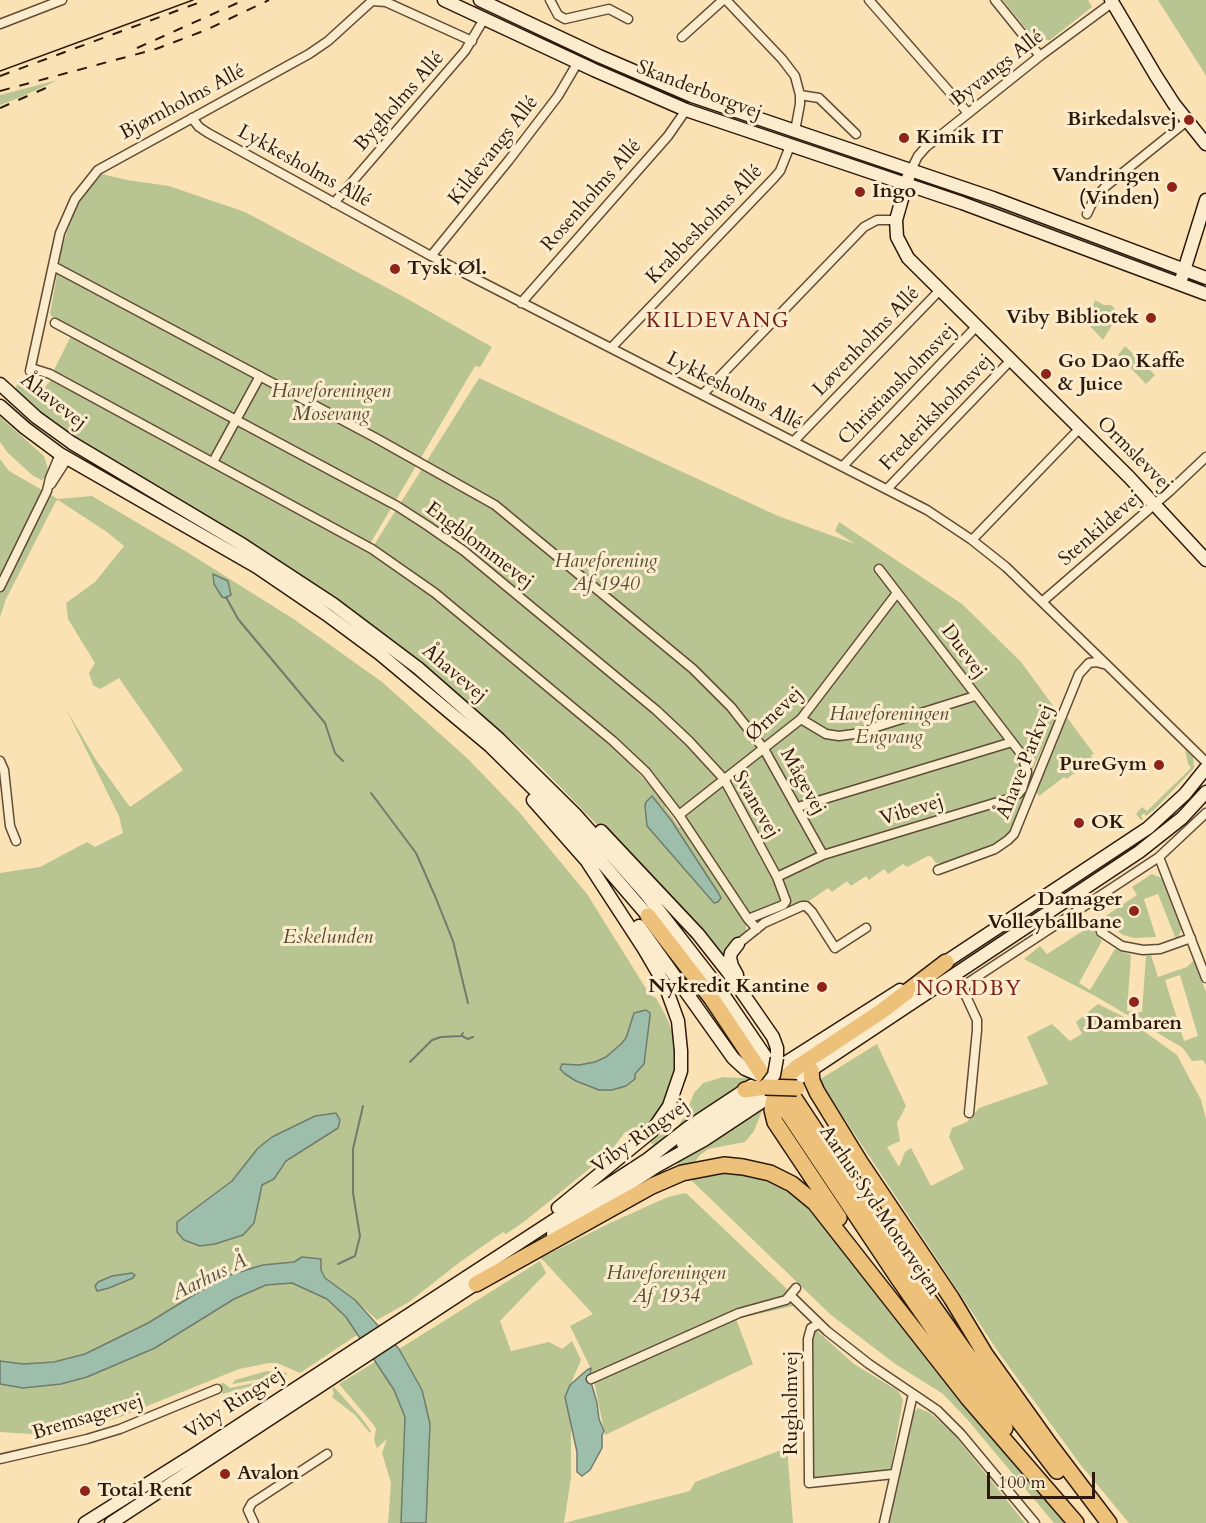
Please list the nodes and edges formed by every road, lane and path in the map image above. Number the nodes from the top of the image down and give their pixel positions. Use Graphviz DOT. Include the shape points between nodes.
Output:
graph roads {
  1 [pos="62,0"];
  2 [pos="444,0"];
  3 [pos="480,0"];
  4 [pos="550,0"];
  5 [pos="724,0"];
  6 [pos="869,0"];
  7 [pos="995,0"];
  8 [pos="1112,1"];
  9 [pos="48,2"];
  10 [pos="493,3"];
  11 [pos="484,19"];
  12 [pos="628,19"];
  13 [pos="0,24"];
  14 [pos="682,36"];
  15 [pos="472,41"];
  16 [pos="1040,56"];
  17 [pos="578,62"];
  18 [pos="800,95"];
  19 [pos="686,110"];
  20 [pos="968,113"];
  21 [pos="192,118"];
  22 [pos="1187,121"];
  23 [pos="795,131"];
  24 [pos="856,134"];
  25 [pos="1206,144"];
  26 [pos="790,146"];
  27 [pos="911,170"];
  28 [pos="906,184"];
  29 [pos="1206,200"];
  30 [pos="334,202"];
  31 [pos="1087,214"];
  32 [pos="896,220"];
  33 [pos="431,256"];
  34 [pos="53,266"];
  35 [pos="1185,270"];
  36 [pos="1206,278"];
  37 [pos="1180,284"];
  38 [pos="939,291"];
  39 [pos="1206,294"];
  40 [pos="521,303"];
  41 [pos="55,323"];
  42 [pos="976,327"];
  43 [pos="611,348"];
  44 [pos="1011,360"];
  45 [pos="260,376"];
  46 [pos="0,384"];
  47 [pos="703,394"];
  48 [pos="0,395"];
  49 [pos="0,406"];
  50 [pos="235,420"];
  51 [pos="1080,428"];
  52 [pos="794,441"];
  53 [pos="66,452"];
  54 [pos="1206,457"];
  55 [pos="213,462"];
  56 [pos="843,466"];
  57 [pos="886,489"];
  58 [pos="1155,504"];
  59 [pos="972,540"];
  60 [pos="1206,560"];
  61 [pos="879,569"];
  62 [pos="0,587"];
  63 [pos="897,593"];
  64 [pos="1043,601"];
  65 [pos="1107,665"];
  66 [pos="408,677"];
  67 [pos="622,682"];
  68 [pos="975,696"];
  69 [pos="801,719"];
  70 [pos="1012,742"];
  71 [pos="504,744"];
  72 [pos="764,749"];
  73 [pos="1022,755"];
  74 [pos="0,761"];
  75 [pos="1206,762"];
  76 [pos="1206,768"];
  77 [pos="724,779"];
  78 [pos="1206,792"];
  79 [pos="798,807"];
  80 [pos="1206,813"];
  81 [pos="679,815"];
  82 [pos="16,841"];
  83 [pos="823,855"];
  84 [pos="1159,856"];
  85 [pos="588,863"];
  86 [pos="938,870"];
  87 [pos="777,877"];
  88 [pos="648,916"];
  89 [pos="748,919"];
  90 [pos="866,928"];
  91 [pos="757,929"];
  92 [pos="1101,932"];
  93 [pos="1191,938"];
  94 [pos="741,941"];
  95 [pos="946,962"];
  96 [pos="1206,978"];
  97 [pos="759,1015"];
  98 [pos="819,1042"];
  99 [pos="776,1044"];
  100 [pos="777,1082"];
  101 [pos="969,1113"];
  102 [pos="667,1154"];
  103 [pos="652,1162"];
  104 [pos="860,1162"];
  105 [pos="476,1284"];
  106 [pos="796,1288"];
  107 [pos="791,1296"];
  108 [pos="423,1305"];
  109 [pos="819,1324"];
  110 [pos="390,1333"];
  111 [pos="365,1350"];
  112 [pos="935,1356"];
  113 [pos="591,1379"];
  114 [pos="217,1389"];
  115 [pos="913,1394"];
  116 [pos="327,1454"];
  117 [pos="0,1459"];
  118 [pos="894,1474"];
  119 [pos="85,1523"];
  120 [pos="111,1523"];
  121 [pos="254,1523"];
  122 [pos="884,1523"];
  123 [pos="1035,1523"];
  124 [pos="1076,1523"];
  125 [pos="1083,1523"];
  126 [pos="1102,1523"];
  127 [pos="1109,1523"];
  1 -- 9 [label="street"];
  2 -- 11 [label="main road, Skanderborgvej"];
  3 -- 10 [label="main road, Skanderborgvej"];
  4 -- 12 [label="street" via="558,15 565,19 609,9"];
  5 -- 14 [label="street"];
  5 -- 18 [label="street" via="790,68"];
  6 -- 20 [label="street"];
  7 -- 16 [label="street"];
  8 -- 16 [label="street, Byvangs Allé"];
  8 -- 22 [label="main road"];
  9 -- 13 [label="street"];
  10 -- 11 [label="main road"];
  10 -- 23 [label="main road, Skanderborgvej" via="661,84"];
  11 -- 15 [label="street, Bygholms Allé"];
  11 -- 17 [label="main road, Skanderborgvej"];
  15 -- 21 [label="street, Bjørnholms Allé" via="386,2 372,1 309,54"];
  15 -- 30 [label="street, Bygholms Allé"];
  16 -- 20 [label="street, Byvangs Allé"];
  17 -- 19 [label="main road, Skanderborgvej"];
  17 -- 33 [label="street, Kildevangs Allé" via="558,96"];
  18 -- 23 [label="street"];
  18 -- 24 [label="street" via="819,98"];
  19 -- 26 [label="main road, Skanderborgvej"];
  19 -- 40 [label="street, Rosenholms Allé" via="668,136"];
  20 -- 27 [label="street, Byvangs Allé" via="926,147"];
  21 -- 30 [label="street, Lykkesholms Allé" via="208,133"];
  21 -- 34 [label="street, Bjørnholms Allé" via="93,174 67,215"];
  22 -- 25 [label="main road"];
  22 -- 31 [label="street" via="1105,187"];
  23 -- 27 [label="main road, Skanderborgvej"];
  26 -- 28 [label="main road, Skanderborgvej"];
  26 -- 43 [label="street, Krabbesholms Allé" via="774,178"];
  27 -- 28 [label="main road"];
  27 -- 35 [label="main road, Skanderborgvej"];
  28 -- 32 [label="main road, Ormslevvej"];
  28 -- 37 [label="main road, Skanderborgvej"];
  29 -- 35 [label="main road"];
  30 -- 33 [label="street, Lykkesholms Allé"];
  32 -- 38 [label="main road, Ormslevvej" via="903,251"];
  32 -- 47 [label="street" via="877,220 864,227"];
  33 -- 40 [label="street, Lykkesholms Allé"];
  34 -- 45 [label="street"];
  34 -- 55 [label="street, Bjørnholms Allé" via="30,371 50,374"];
  35 -- 36 [label="main road, Skanderborgvej"];
  35 -- 37 [label="main road"];
  37 -- 39 [label="main road, Skanderborgvej"];
  38 -- 42 [label="main road, Ormslevvej"];
  38 -- 52 [label="street, Løvenholms Allé"];
  40 -- 43 [label="street, Lykkesholms Allé"];
  41 -- 50 [label="street"];
  42 -- 44 [label="main road, Ormslevvej"];
  42 -- 56 [label="street, Christiansholmsvej"];
  43 -- 47 [label="street, Lykkesholms Allé"];
  44 -- 51 [label="main road, Ormslevvej"];
  44 -- 57 [label="street, Frederiksholmsvej"];
  45 -- 50 [label="street"];
  45 -- 72 [label="street, Mågevej" via="495,505 693,669 731,707"];
  46 -- 53 [label="main road, Åhavevej"];
  47 -- 52 [label="street, Lykkesholms Allé"];
  48 -- 53 [label="main road"];
  49 -- 53 [label="main road, Åhavevej" via="25,428"];
  50 -- 55 [label="street"];
  50 -- 67 [label="street, Engblommevej" via="397,506 464,551"];
  51 -- 58 [label="main road, Ormslevvej"];
  51 -- 59 [label="street"];
  52 -- 56 [label="street, Lykkesholms Allé"];
  53 -- 62 [label="street"];
  53 -- 66 [label="main road, Åhavevej" via="257,567"];
  53 -- 71 [label="main road, Åhavevej" via="212,526 286,572 418,668"];
  54 -- 58 [label="street, Stenkildevej"];
  55 -- 81 [label="street" via="372,549 435,593 613,741 646,772"];
  56 -- 57 [label="street, Lykkesholms Allé"];
  57 -- 59 [label="street, Lykkesholms Allé"];
  58 -- 60 [label="main road, Ormslevvej"];
  58 -- 64 [label="street, Stenkildevej"];
  59 -- 64 [label="street, Lykkesholms Allé"];
  61 -- 63 [label="street, Duevej"];
  63 -- 68 [label="street, Duevej"];
  63 -- 69 [label="street, Ørnevej"];
  64 -- 65 [label="street, Lykkesholms Allé"];
  65 -- 75 [label="street, Lykkesholms Allé"];
  65 -- 86 [label="street, Åhave Parkvej" via="1093,662 1079,674 1014,834 995,849"];
  66 -- 85 [label="main road" via="418,691 531,797"];
  66 -- 88 [label="main road, Åhavevej" via="490,746 566,822"];
  67 -- 77 [label="street, Svanevej" via="689,741"];
  68 -- 69 [label="street" via="839,736 826,734"];
  68 -- 70 [label="street, Duevej"];
  69 -- 72 [label="street, Ørnevej"];
  70 -- 73 [label="street, Duevej"];
  70 -- 79 [label="street"];
  71 -- 97 [label="main road" via="512,743 518,748 636,866 698,934"];
  71 -- 100 [label="main road, Åhavevej" via="575,814 646,894 716,984"];
  72 -- 77 [label="street, Ørnevej"];
  72 -- 79 [label="street, Mågevej"];
  73 -- 83 [label="street, Vibevej" via="1027,772 1022,789 1011,798"];
  74 -- 82 [label="street"];
  76 -- 95 [label="main road, Viby Ringvej" via="1148,828"];
  77 -- 81 [label="street, Ørnevej"];
  77 -- 87 [label="street, Svanevej"];
  78 -- 100 [label="main road, Viby Ringvej" via="1182,818 1139,852"];
  79 -- 83 [label="street, Mågevej"];
  80 -- 84 [label="street"];
  81 -- 89 [label="street"];
  83 -- 87 [label="street, Vibevej"];
  84 -- 93 [label="street"];
  84 -- 101 [label="street" via="966,985 965,994 977,1025"];
  85 -- 100 [label="main road" via="628,911 739,1064"];
  85 -- 108 [label="main road" via="665,985 678,1021 681,1051 675,1093 659,1123 634,1148 554,1212 471,1267"];
  87 -- 89 [label="street, Svanevej" via="786,901"];
  88 -- 125 [label="highway, Aarhus Syd Motorvejen" via="718,1008 954,1359"];
  89 -- 91 [label="street"];
  90 -- 91 [label="street" via="836,948 810,908 802,906"];
  91 -- 94 [label="street"];
  92 -- 93 [label="street" via="1122,946 1143,950 1160,949"];
  93 -- 96 [label="street"];
  94 -- 97 [label="main road" via="731,953 731,962 756,1002"];
  95 -- 98 [label="main road, Viby Ringvej"];
  95 -- 100 [label="highway"];
  97 -- 99 [label="main road"];
  98 -- 99 [label="main road" via="790,1052"];
  98 -- 100 [label="main road, Viby Ringvej"];
  99 -- 100 [label="main road"];
  100 -- 102 [label="main road, Viby Ringvej" via="719,1130"];
  100 -- 102 [label="main road, Viby Ringvej" via="689,1127"];
  100 -- 104 [label="highway" via="813,1098"];
  100 -- 104 [label="highway" via="813,1086"];
  100 -- 112 [label="highway" via="773,1117 784,1137"];
  100 -- 126 [label="highway, Aarhus Syd Motorvejen" via="970,1358 1034,1443"];
  102 -- 103 [label="main road, Viby Ringvej"];
  103 -- 105 [label="main road, Viby Ringvej"];
  103 -- 108 [label="main road, Viby Ringvej"];
  104 -- 127 [label="highway" via="984,1354"];
  105 -- 110 [label="main road, Viby Ringvej"];
  105 -- 112 [label="highway" via="670,1177 711,1166 734,1166 785,1180 808,1196"];
  106 -- 107 [label="street"];
  107 -- 109 [label="street"];
  107 -- 113 [label="street" via="739,1313"];
  108 -- 110 [label="main road, Viby Ringvej"];
  109 -- 115 [label="street"];
  109 -- 118 [label="street, Rugholmvej" via="811,1328 808,1339 809,1483"];
  110 -- 111 [label="main road, Viby Ringvej"];
  111 -- 119 [label="main road, Viby Ringvej"];
  111 -- 120 [label="main road, Viby Ringvej"];
  112 -- 124 [label="highway"];
  114 -- 117 [label="street, Bremsagervej" via="120,1429"];
  115 -- 118 [label="street"];
  115 -- 123 [label="street" via="937,1410 961,1434"];
  116 -- 121 [label="street" via="252,1503 248,1510"];
  118 -- 122 [label="street"];
}
